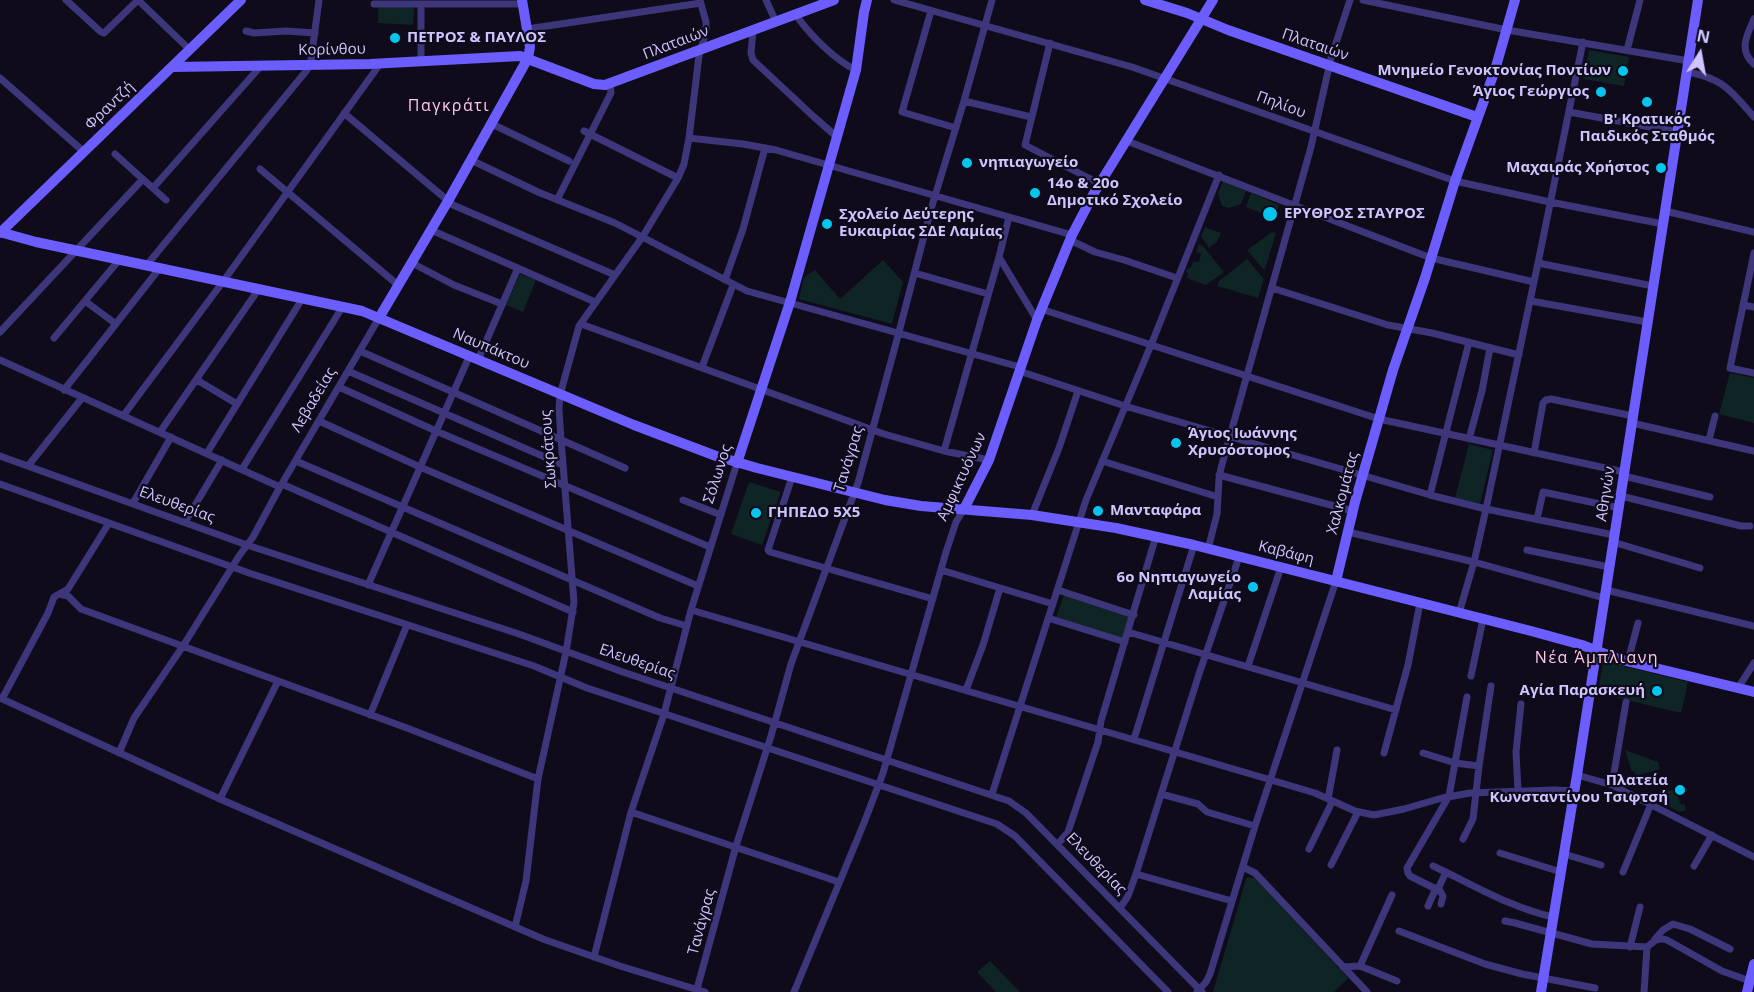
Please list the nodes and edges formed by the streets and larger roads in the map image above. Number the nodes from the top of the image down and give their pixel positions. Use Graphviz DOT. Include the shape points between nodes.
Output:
graph roads {
  1 [pos="66,0"];
  2 [pos="138,0"];
  3 [pos="241,0"];
  4 [pos="319,0"];
  5 [pos="766,0"];
  6 [pos="834,0"];
  7 [pos="867,0"];
  8 [pos="894,0"];
  9 [pos="992,0"];
  10 [pos="1145,0"];
  11 [pos="1213,0"];
  12 [pos="1350,0"];
  13 [pos="1363,0"];
  14 [pos="1515,0"];
  15 [pos="1640,0"];
  16 [pos="1698,0"];
  17 [pos="701,1"];
  18 [pos="522,2"];
  19 [pos="1391,3"];
  20 [pos="374,4"];
  21 [pos="421,5"];
  22 [pos="931,11"];
  23 [pos="796,15"];
  24 [pos="1201,19"];
  25 [pos="1754,19"];
  26 [pos="776,22"];
  27 [pos="985,25"];
  28 [pos="527,29"];
  29 [pos="1507,30"];
  30 [pos="246,31"];
  31 [pos="753,31"];
  32 [pos="315,33"];
  33 [pos="1583,42"];
  34 [pos="1050,44"];
  35 [pos="190,50"];
  36 [pos="701,50"];
  37 [pos="1627,50"];
  38 [pos="528,58"];
  39 [pos="421,62"];
  40 [pos="1751,62"];
  41 [pos="380,64"];
  42 [pos="309,66"];
  43 [pos="1330,66"];
  44 [pos="1688,66"];
  45 [pos="172,67"];
  46 [pos="260,67"];
  47 [pos="856,70"];
  48 [pos="0,78"];
  49 [pos="1165,79"];
  50 [pos="610,83"];
  51 [pos="964,100"];
  52 [pos="1569,112"];
  53 [pos="344,113"];
  54 [pos="1031,117"];
  55 [pos="1477,117"];
  56 [pos="1754,117"];
  57 [pos="492,124"];
  58 [pos="956,128"];
  59 [pos="1314,132"];
  60 [pos="1678,132"];
  61 [pos="587,133"];
  62 [pos="837,136"];
  63 [pos="690,138"];
  64 [pos="1127,141"];
  65 [pos="765,148"];
  66 [pos="84,152"];
  67 [pos="115,154"];
  68 [pos="471,160"];
  69 [pos="569,161"];
  70 [pos="829,165"];
  71 [pos="260,169"];
  72 [pos="1218,175"];
  73 [pos="678,178"];
  74 [pos="143,179"];
  75 [pos="1455,181"];
  76 [pos="1100,184"];
  77 [pos="153,188"];
  78 [pos="287,191"];
  79 [pos="935,196"];
  80 [pos="166,200"];
  81 [pos="557,200"];
  82 [pos="448,201"];
  83 [pos="1550,202"];
  84 [pos="1294,206"];
  85 [pos="1665,211"];
  86 [pos="1008,217"];
  87 [pos="1663,224"];
  88 [pos="431,230"];
  89 [pos="1754,232"];
  90 [pos="0,233"];
  91 [pos="643,236"];
  92 [pos="1071,238"];
  93 [pos="75,251"];
  94 [pos="1754,253"];
  95 [pos="999,257"];
  96 [pos="1431,258"];
  97 [pos="119,260"];
  98 [pos="412,263"];
  99 [pos="1538,263"];
  100 [pos="146,266"];
  101 [pos="518,268"];
  102 [pos="159,269"];
  103 [pos="915,273"];
  104 [pos="615,275"];
  105 [pos="1177,278"];
  106 [pos="724,280"];
  107 [pos="1534,282"];
  108 [pos="222,283"];
  109 [pos="398,285"];
  110 [pos="733,285"];
  111 [pos="1653,286"];
  112 [pos="1272,288"];
  113 [pos="258,290"];
  114 [pos="988,294"];
  115 [pos="302,299"];
  116 [pos="85,301"];
  117 [pos="1531,301"];
  118 [pos="595,302"];
  119 [pos="790,302"];
  120 [pos="502,304"];
  121 [pos="1743,305"];
  122 [pos="343,306"];
  123 [pos="1754,307"];
  124 [pos="1041,309"];
  125 [pos="379,318"];
  126 [pos="1037,320"];
  127 [pos="1647,322"];
  128 [pos="116,324"];
  129 [pos="580,324"];
  130 [pos="1407,329"];
  131 [pos="0,332"];
  132 [pos="899,333"];
  133 [pos="54,338"];
  134 [pos="1469,342"];
  135 [pos="1151,345"];
  136 [pos="1490,348"];
  137 [pos="360,351"];
  138 [pos="971,352"];
  139 [pos="1520,355"];
  140 [pos="474,358"];
  141 [pos="0,360"];
  142 [pos="702,367"];
  143 [pos="1020,369"];
  144 [pos="348,371"];
  145 [pos="1754,373"];
  146 [pos="1247,377"];
  147 [pos="197,380"];
  148 [pos="339,387"];
  149 [pos="761,389"];
  150 [pos="64,390"];
  151 [pos="1078,391"];
  152 [pos="453,393"];
  153 [pos="560,395"];
  154 [pos="81,398"];
  155 [pos="237,404"];
  156 [pos="1125,406"];
  157 [pos="444,413"];
  158 [pos="123,416"];
  159 [pos="1715,416"];
  160 [pos="1379,419"];
  161 [pos="1633,420"];
  162 [pos="319,421"];
  163 [pos="873,429"];
  164 [pos="436,431"];
  165 [pos="160,432"];
  166 [pos="1444,434"];
  167 [pos="171,437"];
  168 [pos="1230,437"];
  169 [pos="561,439"];
  170 [pos="1469,439"];
  171 [pos="1709,440"];
  172 [pos="1499,445"];
  173 [pos="944,451"];
  174 [pos="1754,451"];
  175 [pos="207,453"];
  176 [pos="1534,453"];
  177 [pos="0,456"];
  178 [pos="222,460"];
  179 [pos="989,460"];
  180 [pos="296,461"];
  181 [pos="1102,461"];
  182 [pos="737,463"];
  183 [pos="563,465"];
  184 [pos="28,466"];
  185 [pos="420,467"];
  186 [pos="625,468"];
  187 [pos="242,469"];
  188 [pos="1624,474"];
  189 [pos="1219,475"];
  190 [pos="1362,476"];
  191 [pos="792,477"];
  192 [pos="0,484"];
  193 [pos="281,486"];
  194 [pos="565,486"];
  195 [pos="854,493"];
  196 [pos="1430,495"];
  197 [pos="1621,496"];
  198 [pos="1218,497"];
  199 [pos="1710,497"];
  200 [pos="683,500"];
  201 [pos="133,503"];
  202 [pos="403,507"];
  203 [pos="963,508"];
  204 [pos="1619,508"];
  205 [pos="1486,509"];
  206 [pos="1353,511"];
  207 [pos="1032,514"];
  208 [pos="721,515"];
  209 [pos="1537,519"];
  210 [pos="1079,521"];
  211 [pos="185,522"];
  212 [pos="109,523"];
  213 [pos="1750,526"];
  214 [pos="570,531"];
  215 [pos="391,532"];
  216 [pos="1348,532"];
  217 [pos="1156,536"];
  218 [pos="1614,539"];
  219 [pos="247,545"];
  220 [pos="1194,545"];
  221 [pos="710,548"];
  222 [pos="1208,549"];
  223 [pos="1527,550"];
  224 [pos="1239,557"];
  225 [pos="1474,562"];
  226 [pos="232,567"];
  227 [pos="1281,567"];
  228 [pos="1609,567"];
  229 [pos="825,568"];
  230 [pos="1700,568"];
  231 [pos="940,570"];
  232 [pos="574,581"];
  233 [pos="1336,581"];
  234 [pos="368,585"];
  235 [pos="698,586"];
  236 [pos="1000,588"];
  237 [pos="1058,590"];
  238 [pos="60,594"];
  239 [pos="1605,594"];
  240 [pos="933,599"];
  241 [pos="1420,603"];
  242 [pos="1053,604"];
  243 [pos="691,610"];
  244 [pos="573,612"];
  245 [pos="1460,613"];
  246 [pos="1134,615"];
  247 [pos="1048,618"];
  248 [pos="1483,618"];
  249 [pos="1638,623"];
  250 [pos="407,625"];
  251 [pos="687,626"];
  252 [pos="1754,626"];
  253 [pos="1128,632"];
  254 [pos="798,641"];
  255 [pos="1125,642"];
  256 [pos="1164,642"];
  257 [pos="183,646"];
  258 [pos="1596,650"];
  259 [pos="566,652"];
  260 [pos="1205,654"];
  261 [pos="1628,661"];
  262 [pos="1754,663"];
  263 [pos="1248,666"];
  264 [pos="911,674"];
  265 [pos="1471,676"];
  266 [pos="560,677"];
  267 [pos="278,681"];
  268 [pos="1302,682"];
  269 [pos="1491,686"];
  270 [pos="672,688"];
  271 [pos="1738,688"];
  272 [pos="966,690"];
  273 [pos="1754,692"];
  274 [pos="1,698"];
  275 [pos="1467,698"];
  276 [pos="1626,702"];
  277 [pos="1521,704"];
  278 [pos="1021,706"];
  279 [pos="1396,710"];
  280 [pos="370,714"];
  281 [pos="664,714"];
  282 [pos="775,723"];
  283 [pos="1099,729"];
  284 [pos="1134,739"];
  285 [pos="768,747"];
  286 [pos="1337,750"];
  287 [pos="1174,751"];
  288 [pos="119,753"];
  289 [pos="1384,753"];
  290 [pos="1423,753"];
  291 [pos="888,759"];
  292 [pos="1455,763"];
  293 [pos="1479,766"];
  294 [pos="1577,775"];
  295 [pos="538,779"];
  296 [pos="1271,780"];
  297 [pos="879,784"];
  298 [pos="1612,785"];
  299 [pos="1518,791"];
  300 [pos="1574,791"];
  301 [pos="1475,793"];
  302 [pos="992,794"];
  303 [pos="1161,794"];
  304 [pos="1449,796"];
  305 [pos="220,799"];
  306 [pos="1330,801"];
  307 [pos="1651,804"];
  308 [pos="632,812"];
  309 [pos="1358,812"];
  310 [pos="1255,826"];
  311 [pos="1712,835"];
  312 [pos="1463,839"];
  313 [pos="1058,844"];
  314 [pos="736,846"];
  315 [pos="1309,849"];
  316 [pos="1500,853"];
  317 [pos="1564,854"];
  318 [pos="1754,857"];
  319 [pos="1331,865"];
  320 [pos="1601,865"];
  321 [pos="1433,866"];
  322 [pos="1694,866"];
  323 [pos="1243,867"];
  324 [pos="1446,872"];
  325 [pos="1561,872"];
  326 [pos="1623,872"];
  327 [pos="1136,874"];
  328 [pos="839,882"];
  329 [pos="1437,888"];
  330 [pos="1392,895"];
  331 [pos="1232,901"];
  332 [pos="1441,904"];
  333 [pos="1428,906"];
  334 [pos="1640,907"];
  335 [pos="1120,908"];
  336 [pos="1553,916"];
  337 [pos="1505,921"];
  338 [pos="515,927"];
  339 [pos="1399,931"];
  340 [pos="1550,932"];
  341 [pos="1655,939"];
  342 [pos="1647,946"];
  343 [pos="1630,947"];
  344 [pos="1730,950"];
  345 [pos="594,957"];
  346 [pos="1754,964"];
  347 [pos="1360,966"];
  348 [pos="1343,967"];
  349 [pos="1543,978"];
  350 [pos="1397,981"];
  351 [pos="1748,986"];
  352 [pos="1595,988"];
  353 [pos="697,989"];
  354 [pos="1200,991"];
  355 [pos="705,992"];
  356 [pos="794,992"];
  357 [pos="1168,992"];
  358 [pos="1367,992"];
  359 [pos="1541,992"];
  360 [pos="1644,992"];
  1 -- 2 [label="street" via="104,33"];
  2 -- 35 [label="street"];
  3 -- 35 [label="street, Φραντζή"];
  4 -- 32 [label="street"];
  5 -- 26 [label="street"];
  6 -- 23 [label="street, Πλαταιών"];
  7 -- 47 [label="street, Σόλωνος"];
  8 -- 22 [label="street, Πηλίου"];
  9 -- 27 [label="street, Τανάγρας"];
  10 -- 24 [label="street, Πλαταιών"];
  11 -- 24 [label="street, Αμφικτυόνων"];
  12 -- 43 [label="street"];
  13 -- 19 [label="street"];
  14 -- 29 [label="street, Χαλκομάτας"];
  15 -- 37 [label="street"];
  16 -- 44 [label="street, Αθηνών"];
  17 -- 28 [label="street"];
  17 -- 36 [label="street, Σωκράτους" via="706,29"];
  18 -- 21 [label="street"];
  18 -- 28 [label="street"];
  19 -- 29 [label="street"];
  20 -- 21 [label="street"];
  21 -- 39 [label="street"];
  22 -- 27 [label="street, Πηλίου"];
  22 -- 58 [label="street" via="902,112"];
  23 -- 26 [label="street, Πλαταιών"];
  23 -- 47 [label="street" via="806,30"];
  24 -- 43 [label="street, Πλαταιών"];
  24 -- 49 [label="street, Αμφικτυόνων"];
  25 -- 40 [label="street" via="1745,49"];
  26 -- 31 [label="street, Πλαταιών"];
  27 -- 34 [label="street, Πηλίου"];
  27 -- 51 [label="street, Τανάγρας"];
  28 -- 38 [label="street"];
  29 -- 33 [label="street"];
  29 -- 55 [label="street, Χαλκομάτας"];
  30 -- 32 [label="street"];
  31 -- 36 [label="street, Πλαταιών"];
  31 -- 62 [label="street" via="753,60"];
  32 -- 42 [label="street"];
  33 -- 37 [label="street"];
  33 -- 52 [label="street"];
  34 -- 49 [label="street, Πηλίου"];
  34 -- 54 [label="street"];
  35 -- 45 [label="street, Φραντζή"];
  36 -- 50 [label="street, Πλαταιών"];
  36 -- 63 [label="street, Σωκράτους"];
  37 -- 44 [label="street"];
  38 -- 39 [label="street, Κορίνθου"];
  38 -- 50 [label="street, Πλαταιών" via="594,84"];
  38 -- 57 [label="street, Λεβαδείας"];
  39 -- 41 [label="street, Κορίνθου"];
  41 -- 42 [label="street, Κορίνθου"];
  41 -- 53 [label="street"];
  42 -- 46 [label="street, Κορίνθου"];
  42 -- 100 [label="street"];
  43 -- 55 [label="street, Πλαταιών"];
  43 -- 59 [label="street"];
  44 -- 56 [label="street" via="1728,88"];
  44 -- 60 [label="street, Αθηνών"];
  45 -- 46 [label="street, Κορίνθου"];
  45 -- 66 [label="street, Φραντζή"];
  46 -- 77 [label="street"];
  47 -- 62 [label="street, Σόλωνος"];
  48 -- 66 [label="street"];
  49 -- 59 [label="street, Πηλίου"];
  49 -- 64 [label="street, Αμφικτυόνων"];
  50 -- 61 [label="street" via="611,93"];
  51 -- 54 [label="street"];
  51 -- 58 [label="street, Τανάγρας"];
  52 -- 60 [label="street"];
  52 -- 83 [label="street"];
  53 -- 78 [label="street"];
  53 -- 82 [label="street"];
  54 -- 76 [label="street" via="1025,145"];
  55 -- 75 [label="street, Χαλκομάτας"];
  57 -- 68 [label="street, Λεβαδείας"];
  57 -- 69 [label="street"];
  58 -- 79 [label="street, Τανάγρας"];
  59 -- 75 [label="street, Πηλίου"];
  59 -- 84 [label="street"];
  60 -- 85 [label="street, Αθηνών"];
  61 -- 73 [label="street"];
  61 -- 81 [label="street"];
  62 -- 70 [label="street, Σόλωνος"];
  63 -- 65 [label="street"];
  63 -- 73 [label="street, Σωκράτους"];
  64 -- 72 [label="street"];
  64 -- 76 [label="street, Αμφικτυόνων"];
  65 -- 70 [label="street"];
  65 -- 106 [label="street" via="743,229"];
  66 -- 90 [label="street, Φραντζή"];
  67 -- 74 [label="street"];
  68 -- 81 [label="street"];
  68 -- 82 [label="street, Λεβαδείας"];
  70 -- 79 [label="street"];
  70 -- 119 [label="street, Σόλωνος"];
  71 -- 78 [label="street"];
  72 -- 84 [label="street"];
  72 -- 105 [label="street"];
  73 -- 91 [label="street, Σωκράτους"];
  74 -- 77 [label="street"];
  74 -- 93 [label="street"];
  75 -- 83 [label="street, Πηλίου"];
  75 -- 96 [label="street, Χαλκομάτας"];
  76 -- 92 [label="street, Αμφικτυόνων"];
  77 -- 80 [label="street"];
  78 -- 108 [label="street"];
  78 -- 109 [label="street"];
  79 -- 86 [label="street"];
  79 -- 103 [label="street, Τανάγρας"];
  81 -- 91 [label="street"];
  82 -- 88 [label="street, Λεβαδείας"];
  82 -- 104 [label="street"];
  83 -- 87 [label="street, Πηλίου"];
  83 -- 99 [label="street"];
  84 -- 96 [label="street"];
  84 -- 112 [label="street"];
  85 -- 87 [label="street, Αθηνών"];
  85 -- 89 [label="street"];
  86 -- 92 [label="street"];
  86 -- 95 [label="street"];
  87 -- 111 [label="street, Αθηνών"];
  88 -- 98 [label="street, Λεβαδείας"];
  88 -- 101 [label="street"];
  90 -- 93 [label="street, Ναυπάκτου"];
  91 -- 104 [label="street, Σωκράτους"];
  91 -- 106 [label="street"];
  92 -- 105 [label="street" via="1095,252"];
  92 -- 124 [label="street, Αμφικτυόνων"];
  93 -- 97 [label="street, Ναυπάκτου"];
  93 -- 131 [label="street"];
  94 -- 121 [label="street"];
  95 -- 114 [label="street"];
  95 -- 126 [label="street"];
  96 -- 107 [label="street"];
  96 -- 130 [label="street, Χαλκομάτας"];
  97 -- 100 [label="street, Ναυπάκτου"];
  97 -- 116 [label="street"];
  98 -- 109 [label="street, Λεβαδείας"];
  98 -- 120 [label="street"];
  99 -- 107 [label="street"];
  99 -- 111 [label="street"];
  100 -- 102 [label="street, Ναυπάκτου"];
  101 -- 118 [label="street"];
  101 -- 120 [label="street"];
  102 -- 108 [label="street, Ναυπάκτου"];
  102 -- 128 [label="street"];
  103 -- 114 [label="street"];
  103 -- 132 [label="street, Τανάγρας"];
  104 -- 118 [label="street, Σωκράτους"];
  105 -- 135 [label="street"];
  106 -- 110 [label="street"];
  107 -- 117 [label="street"];
  108 -- 113 [label="street, Ναυπάκτου"];
  108 -- 158 [label="street"];
  109 -- 125 [label="street, Λεβαδείας"];
  110 -- 119 [label="street"];
  110 -- 142 [label="street"];
  111 -- 127 [label="street, Αθηνών"];
  112 -- 130 [label="street"];
  112 -- 146 [label="street"];
  113 -- 115 [label="street, Ναυπάκτου"];
  113 -- 147 [label="street"];
  114 -- 138 [label="street"];
  115 -- 122 [label="street, Ναυπάκτου"];
  115 -- 155 [label="street"];
  116 -- 128 [label="street"];
  116 -- 133 [label="street"];
  117 -- 127 [label="street"];
  117 -- 139 [label="street"];
  118 -- 129 [label="street, Σωκράτους"];
  119 -- 132 [label="street"];
  119 -- 149 [label="street, Σόλωνος"];
  120 -- 140 [label="street"];
  121 -- 123 [label="street"];
  121 -- 145 [label="street" via="1730,368"];
  122 -- 125 [label="street, Ναυπάκτου"];
  122 -- 187 [label="street"];
  124 -- 126 [label="street, Αμφικτυόνων"];
  124 -- 135 [label="street"];
  125 -- 137 [label="street, Λεβαδείας"];
  125 -- 140 [label="street, Ναυπάκτου"];
  126 -- 143 [label="street, Αμφικτυόνων"];
  127 -- 161 [label="street, Αθηνών"];
  128 -- 150 [label="street"];
  129 -- 142 [label="street"];
  129 -- 153 [label="street, Σωκράτους"];
  130 -- 134 [label="street"];
  130 -- 160 [label="street, Χαλκομάτας"];
  132 -- 138 [label="street"];
  132 -- 163 [label="street, Τανάγρας"];
  134 -- 136 [label="street"];
  134 -- 166 [label="street"];
  135 -- 146 [label="street"];
  135 -- 156 [label="street"];
  136 -- 139 [label="street"];
  136 -- 170 [label="street"];
  137 -- 144 [label="street, Λεβαδείας"];
  137 -- 152 [label="street"];
  138 -- 143 [label="street"];
  138 -- 173 [label="street"];
  139 -- 172 [label="street"];
  140 -- 152 [label="street"];
  140 -- 153 [label="street, Ναυπάκτου"];
  141 -- 150 [label="street"];
  142 -- 149 [label="street"];
  143 -- 151 [label="street"];
  143 -- 179 [label="street, Αμφικτυόνων"];
  144 -- 148 [label="street, Λεβαδείας"];
  144 -- 157 [label="street"];
  146 -- 160 [label="street"];
  146 -- 168 [label="street"];
  147 -- 155 [label="street"];
  147 -- 165 [label="street"];
  148 -- 162 [label="street, Λεβαδείας"];
  148 -- 164 [label="street"];
  149 -- 163 [label="street"];
  149 -- 182 [label="street, Σόλωνος"];
  150 -- 154 [label="street"];
  151 -- 156 [label="street"];
  151 -- 207 [label="street"];
  152 -- 157 [label="street"];
  152 -- 169 [label="street"];
  153 -- 169 [label="street, Σωκράτους"];
  153 -- 182 [label="street, Ναυπάκτου"];
  154 -- 158 [label="street"];
  154 -- 184 [label="street"];
  155 -- 175 [label="street"];
  156 -- 168 [label="street"];
  156 -- 181 [label="street"];
  157 -- 164 [label="street"];
  157 -- 183 [label="street"];
  158 -- 165 [label="street"];
  159 -- 171 [label="street"];
  160 -- 166 [label="street"];
  160 -- 190 [label="street, Χαλκομάτας"];
  161 -- 171 [label="street"];
  161 -- 176 [label="street" via="1546,400"];
  161 -- 188 [label="street, Αθηνών"];
  162 -- 180 [label="street, Λεβαδείας"];
  162 -- 185 [label="street"];
  163 -- 173 [label="street"];
  163 -- 195 [label="street, Τανάγρας"];
  164 -- 185 [label="street"];
  164 -- 194 [label="street"];
  165 -- 167 [label="street"];
  166 -- 170 [label="street"];
  166 -- 196 [label="street"];
  167 -- 175 [label="street"];
  167 -- 201 [label="street"];
  168 -- 189 [label="street"];
  168 -- 190 [label="street"];
  169 -- 183 [label="street, Σωκράτους"];
  169 -- 186 [label="street"];
  170 -- 172 [label="street"];
  171 -- 174 [label="street"];
  172 -- 176 [label="street"];
  172 -- 205 [label="street"];
  173 -- 179 [label="street"];
  175 -- 178 [label="street"];
  176 -- 188 [label="street"];
  177 -- 184 [label="street, Ελευθερίας"];
  178 -- 187 [label="street"];
  178 -- 211 [label="street"];
  179 -- 203 [label="street, Αμφικτυόνων"];
  180 -- 193 [label="street, Λεβαδείας"];
  180 -- 202 [label="street"];
  181 -- 198 [label="street"];
  181 -- 210 [label="street"];
  182 -- 191 [label="street, Ναυπάκτου"];
  182 -- 208 [label="street, Σόλωνος"];
  183 -- 194 [label="street, Σωκράτους"];
  184 -- 201 [label="street, Ελευθερίας"];
  185 -- 202 [label="street"];
  185 -- 214 [label="street"];
  187 -- 193 [label="street"];
  188 -- 197 [label="street, Αθηνών"];
  188 -- 199 [label="street"];
  189 -- 198 [label="street"];
  189 -- 206 [label="street"];
  190 -- 196 [label="street"];
  190 -- 206 [label="street, Χαλκομάτας"];
  191 -- 195 [label="street, Ναυπάκτου"];
  191 -- 229 [label="street" via="768,549"];
  192 -- 212 [label="street"];
  193 -- 215 [label="street"];
  193 -- 219 [label="street, Λεβαδείας"];
  194 -- 214 [label="street, Σωκράτους"];
  194 -- 221 [label="street"];
  195 -- 203 [label="street, Ναυπάκτου" via="901,503"];
  195 -- 229 [label="street, Τανάγρας"];
  196 -- 205 [label="street"];
  197 -- 204 [label="street, Αθηνών"];
  197 -- 213 [label="street"];
  198 -- 222 [label="street"];
  200 -- 208 [label="street"];
  201 -- 211 [label="street, Ελευθερίας"];
  202 -- 215 [label="street"];
  202 -- 232 [label="street"];
  203 -- 207 [label="street, Καβάφη"];
  203 -- 231 [label="street, Αμφικτυόνων"];
  204 -- 209 [label="street" via="1543,492"];
  204 -- 218 [label="street, Αθηνών"];
  205 -- 209 [label="street"];
  205 -- 225 [label="street"];
  206 -- 216 [label="street, Χαλκομάτας"];
  207 -- 210 [label="street, Καβάφη"];
  208 -- 221 [label="street, Σόλωνος"];
  209 -- 218 [label="street"];
  210 -- 217 [label="street, Καβάφη"];
  210 -- 237 [label="street"];
  211 -- 219 [label="street, Ελευθερίας"];
  212 -- 226 [label="street"];
  212 -- 238 [label="street" via="68,590"];
  214 -- 232 [label="street, Σωκράτους"];
  214 -- 235 [label="street"];
  215 -- 234 [label="street"];
  215 -- 244 [label="street"];
  216 -- 225 [label="street"];
  216 -- 233 [label="street, Χαλκομάτας"];
  217 -- 220 [label="street, Καβάφη"];
  217 -- 246 [label="street"];
  218 -- 228 [label="street, Αθηνών"];
  218 -- 230 [label="street"];
  219 -- 226 [label="street, Λεβαδείας"];
  219 -- 234 [label="street, Ελευθερίας"];
  220 -- 222 [label="street, Καβάφη"];
  220 -- 256 [label="street"];
  221 -- 235 [label="street, Σόλωνος"];
  222 -- 224 [label="street, Καβάφη"];
  223 -- 228 [label="street"];
  224 -- 227 [label="street, Καβάφη"];
  224 -- 260 [label="street"];
  225 -- 239 [label="street"];
  225 -- 245 [label="street"];
  226 -- 250 [label="street"];
  226 -- 257 [label="street, Λεβαδείας"];
  227 -- 233 [label="street, Καβάφη"];
  227 -- 263 [label="street"];
  228 -- 239 [label="street, Αθηνών"];
  229 -- 240 [label="street"];
  229 -- 254 [label="street, Τανάγρας"];
  231 -- 236 [label="street"];
  231 -- 240 [label="street, Αμφικτυόνων"];
  232 -- 244 [label="street, Σωκράτους"];
  232 -- 251 [label="street"];
  233 -- 241 [label="street, Καβάφη"];
  233 -- 268 [label="street, Χαλκομάτας"];
  234 -- 259 [label="street, Ελευθερίας"];
  235 -- 243 [label="street, Σόλωνος"];
  236 -- 242 [label="street"];
  236 -- 272 [label="street"];
  237 -- 242 [label="street"];
  237 -- 246 [label="street"];
  238 -- 257 [label="street" via="68,596 81,609"];
  238 -- 274 [label="street" via="52,600"];
  239 -- 252 [label="street"];
  239 -- 258 [label="street, Αθηνών"];
  240 -- 264 [label="street, Αμφικτυόνων"];
  241 -- 245 [label="street, Καβάφη"];
  241 -- 279 [label="street"];
  242 -- 247 [label="street"];
  243 -- 251 [label="street, Σόλωνος"];
  243 -- 254 [label="street"];
  244 -- 259 [label="street, Σωκράτους"];
  245 -- 248 [label="street, Καβάφη"];
  246 -- 253 [label="street"];
  247 -- 255 [label="street"];
  247 -- 278 [label="street"];
  248 -- 258 [label="street, Καβάφη"];
  248 -- 265 [label="street"];
  249 -- 261 [label="street"];
  250 -- 266 [label="street"];
  250 -- 280 [label="street"];
  251 -- 270 [label="street, Σόλωνος"];
  253 -- 255 [label="street"];
  253 -- 256 [label="street"];
  254 -- 264 [label="street"];
  254 -- 282 [label="street, Τανάγρας"];
  255 -- 283 [label="street"];
  256 -- 260 [label="street"];
  256 -- 284 [label="street"];
  257 -- 267 [label="street"];
  257 -- 288 [label="street, Λεβαδείας" via="134,718"];
  258 -- 261 [label="street, Καβάφη"];
  258 -- 294 [label="street, Αθηνών"];
  259 -- 266 [label="street, Σωκράτους"];
  259 -- 270 [label="street, Ελευθερίας"];
  260 -- 263 [label="street"];
  260 -- 287 [label="street"];
  261 -- 271 [label="street, Καβάφη"];
  262 -- 271 [label="street"];
  263 -- 268 [label="street"];
  264 -- 272 [label="street"];
  264 -- 291 [label="street, Αμφικτυόνων"];
  266 -- 281 [label="street"];
  266 -- 295 [label="street, Σωκράτους"];
  267 -- 280 [label="street"];
  267 -- 305 [label="street"];
  268 -- 279 [label="street"];
  268 -- 296 [label="street, Χαλκομάτας"];
  269 -- 293 [label="street"];
  270 -- 281 [label="street, Σόλωνος"];
  270 -- 282 [label="street, Ελευθερίας"];
  271 -- 273 [label="street, Καβάφη"];
  272 -- 278 [label="street"];
  274 -- 288 [label="street"];
  275 -- 292 [label="street"];
  276 -- 298 [label="street"];
  277 -- 299 [label="street" via="1516,752"];
  278 -- 283 [label="street"];
  278 -- 302 [label="street"];
  279 -- 289 [label="street"];
  280 -- 295 [label="street"];
  281 -- 285 [label="street"];
  281 -- 308 [label="street, Σόλωνος"];
  282 -- 285 [label="street, Τανάγρας"];
  282 -- 291 [label="street, Ελευθερίας"];
  283 -- 284 [label="street"];
  283 -- 313 [label="street" via="1068,832"];
  284 -- 287 [label="street"];
  285 -- 297 [label="street"];
  285 -- 314 [label="street, Τανάγρας"];
  286 -- 306 [label="street"];
  287 -- 296 [label="street"];
  287 -- 303 [label="street"];
  288 -- 305 [label="street"];
  290 -- 292 [label="street"];
  291 -- 297 [label="street, Αμφικτυόνων"];
  291 -- 302 [label="street, Ελευθερίας"];
  292 -- 293 [label="street"];
  292 -- 304 [label="street"];
  293 -- 301 [label="street"];
  294 -- 298 [label="street"];
  294 -- 300 [label="street, Αθηνών"];
  295 -- 338 [label="street, Σωκράτους" via="526,881"];
  296 -- 306 [label="street"];
  296 -- 310 [label="street, Χαλκομάτας"];
  297 -- 328 [label="street, Αμφικτυόνων"];
  297 -- 357 [label="street" via="1005,828"];
  298 -- 307 [label="street"];
  299 -- 300 [label="street"];
  299 -- 301 [label="street"];
  300 -- 317 [label="street, Αθηνών"];
  301 -- 304 [label="street"];
  301 -- 312 [label="street" via="1473,819"];
  302 -- 313 [label="street, Ελευθερίας" via="1017,806"];
  303 -- 310 [label="street"];
  303 -- 327 [label="street"];
  304 -- 309 [label="street" via="1385,814"];
  304 -- 329 [label="street" via="1407,868 1410,876"];
  305 -- 338 [label="street"];
  306 -- 309 [label="street"];
  306 -- 315 [label="street"];
  307 -- 311 [label="street"];
  307 -- 326 [label="street"];
  308 -- 314 [label="street"];
  308 -- 345 [label="street, Σόλωνος"];
  309 -- 319 [label="street"];
  310 -- 323 [label="street, Χαλκομάτας"];
  311 -- 318 [label="street"];
  311 -- 322 [label="street"];
  313 -- 335 [label="street, Ελευθερίας"];
  314 -- 328 [label="street"];
  314 -- 353 [label="street, Τανάγρας"];
  316 -- 325 [label="street"];
  317 -- 320 [label="street"];
  317 -- 325 [label="street, Αθηνών"];
  321 -- 324 [label="street"];
  323 -- 331 [label="street, Χαλκομάτας"];
  323 -- 348 [label="street" via="1255,873"];
  324 -- 329 [label="street"];
  324 -- 336 [label="street" via="1516,905"];
  325 -- 336 [label="street, Αθηνών"];
  327 -- 331 [label="street"];
  327 -- 335 [label="street"];
  328 -- 356 [label="street, Αμφικτυόνων"];
  329 -- 332 [label="street" via="1443,896"];
  329 -- 333 [label="street"];
  330 -- 347 [label="street"];
  331 -- 354 [label="street, Χαλκομάτας" via="1210,974"];
  334 -- 343 [label="street"];
  335 -- 354 [label="street, Ελευθερίας"];
  336 -- 340 [label="street, Αθηνών"];
  337 -- 340 [label="street"];
  338 -- 345 [label="street"];
  339 -- 349 [label="street" via="1485,964"];
  340 -- 343 [label="street" via="1592,945"];
  340 -- 349 [label="street, Αθηνών"];
  341 -- 342 [label="street"];
  341 -- 344 [label="street" via="1673,924"];
  341 -- 351 [label="street" via="1667,940"];
  342 -- 343 [label="street"];
  342 -- 360 [label="street"];
  345 -- 353 [label="street"];
  346 -- 351 [label="street"];
  347 -- 348 [label="street"];
  347 -- 350 [label="street"];
  348 -- 358 [label="street"];
  349 -- 352 [label="street"];
  349 -- 359 [label="street, Αθηνών"];
  353 -- 355 [label="street"];
}
